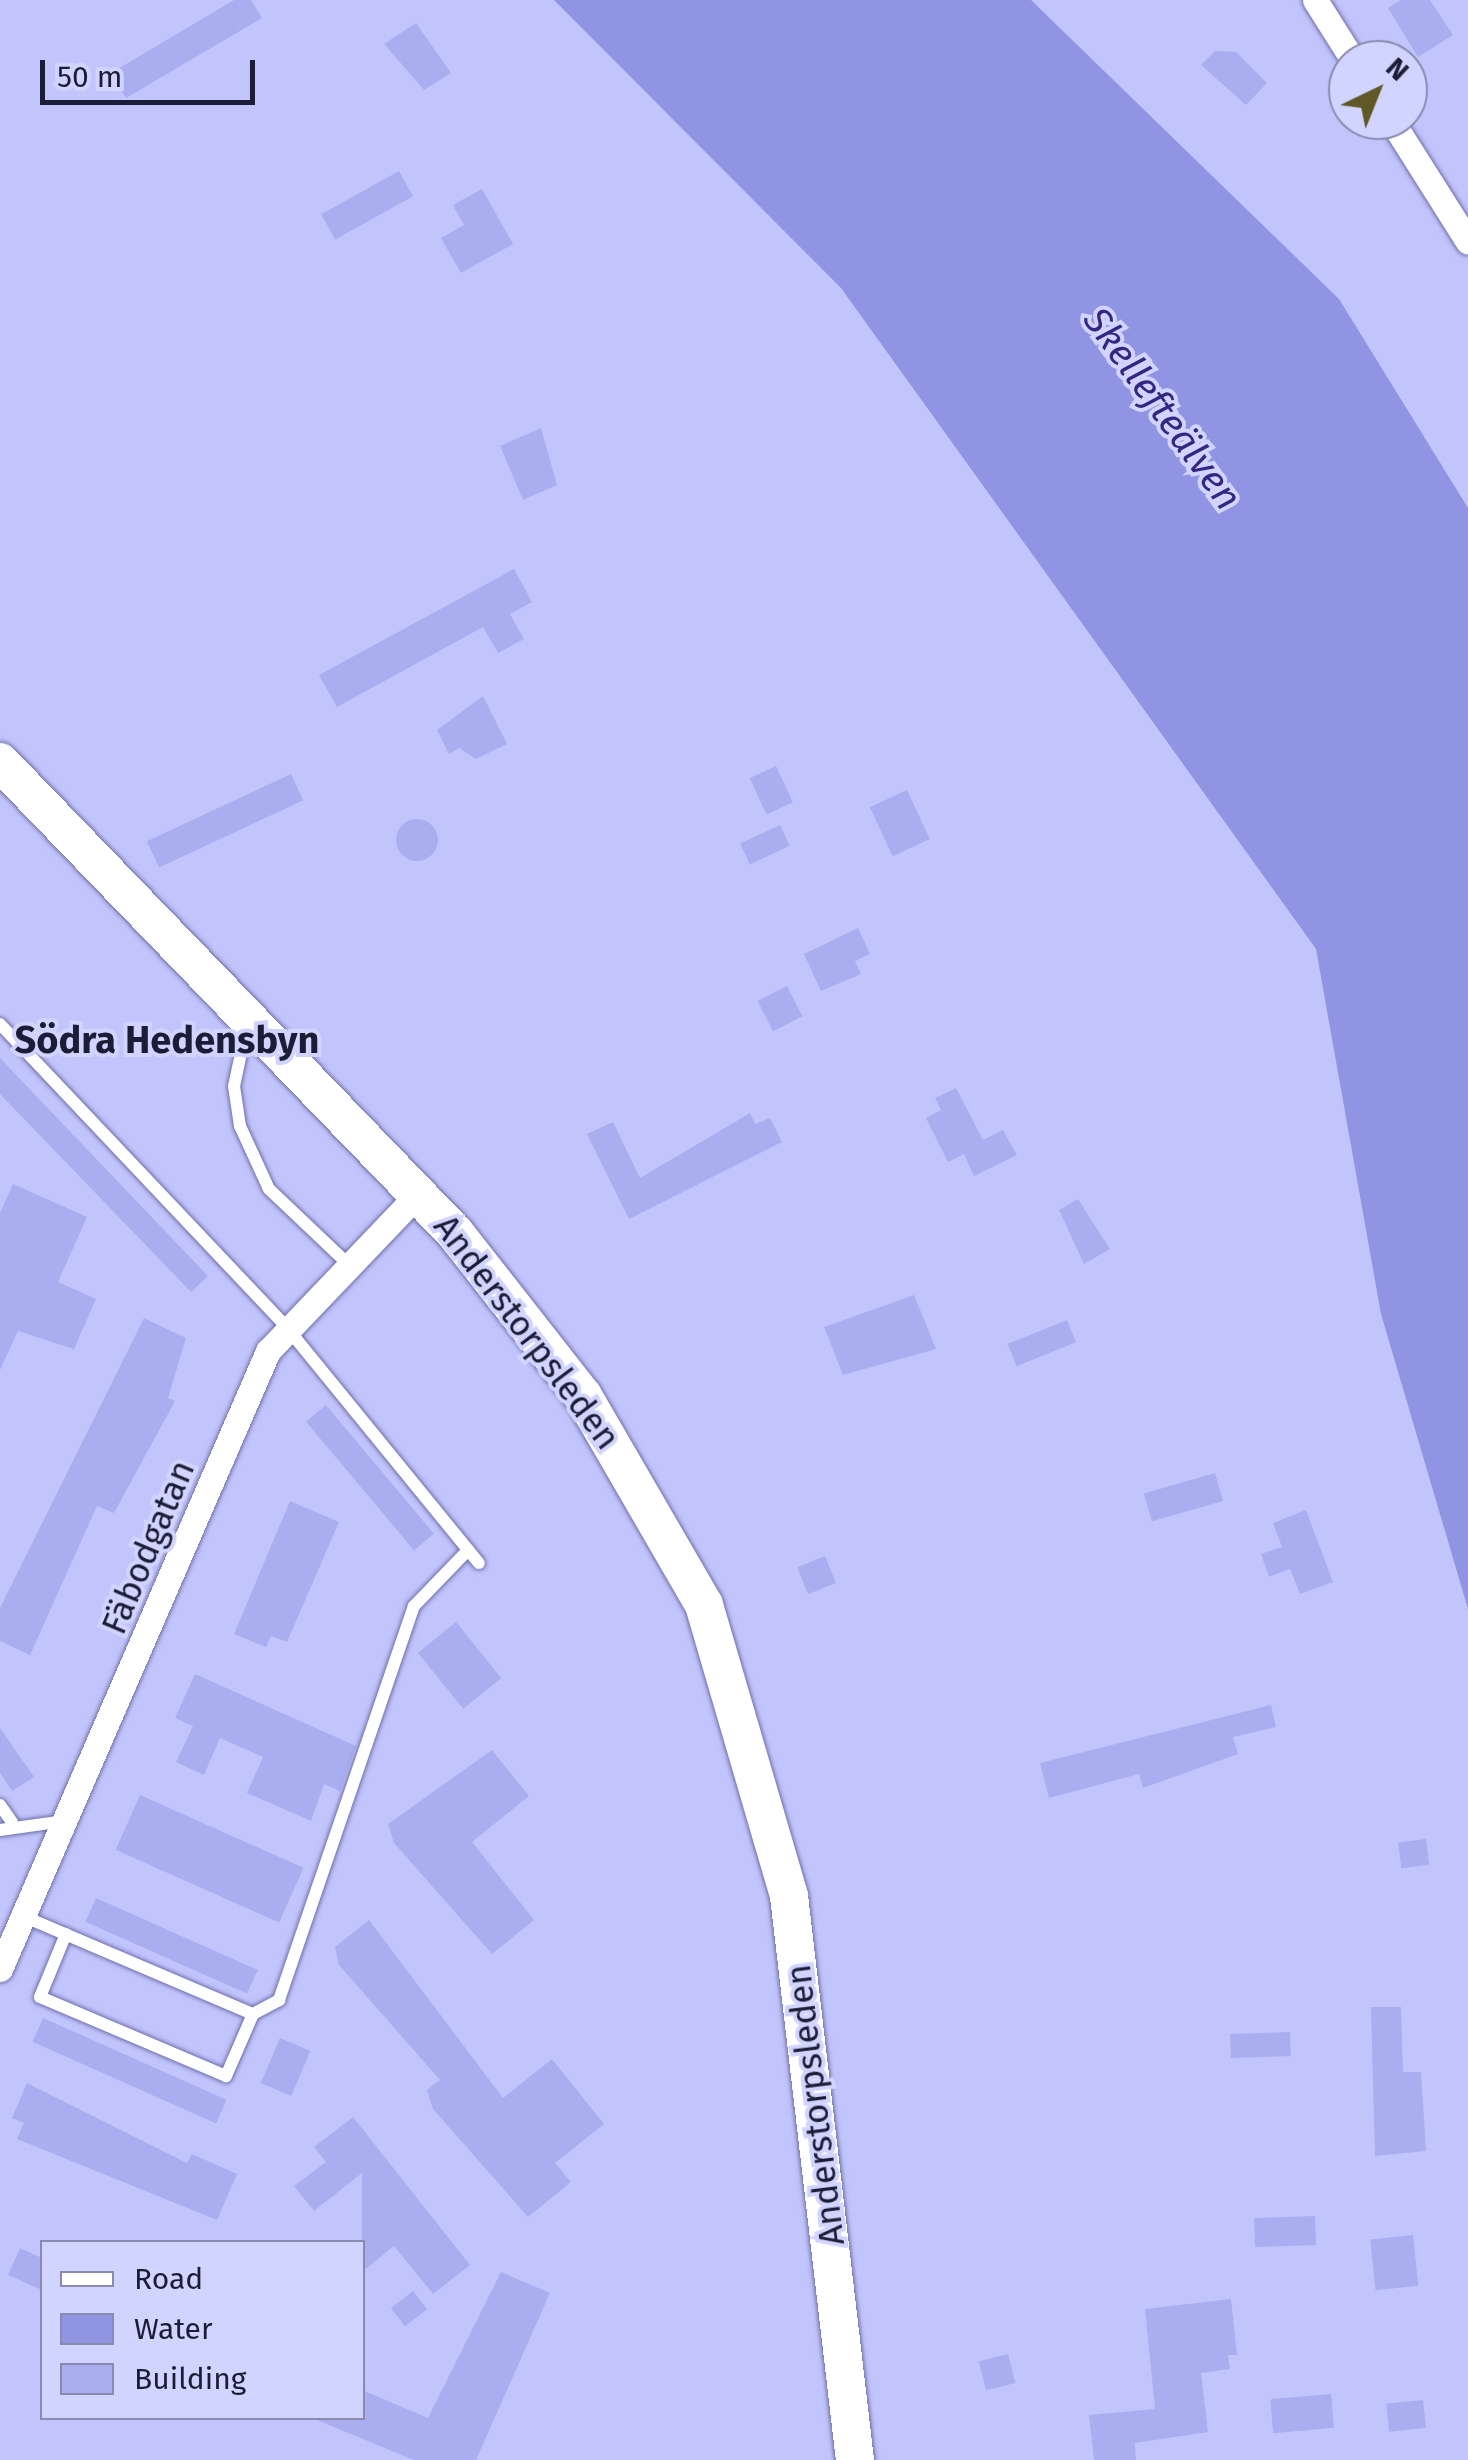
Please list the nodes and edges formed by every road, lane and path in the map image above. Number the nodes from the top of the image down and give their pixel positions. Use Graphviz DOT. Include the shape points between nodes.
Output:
graph roads {
  1 [pos="1315,0"];
  2 [pos="1340,40"];
  3 [pos="1404,140"];
  4 [pos="1468,242"];
  5 [pos="0,762"];
  6 [pos="249,1018"];
  7 [pos="0,1024"];
  8 [pos="419,1193"];
  9 [pos="346,1262"];
  10 [pos="288,1328"];
  11 [pos="468,1550"];
  12 [pos="479,1563"];
  13 [pos="0,1804"];
  14 [pos="65,1821"];
  15 [pos="12,1822"];
  16 [pos="0,1830"];
  17 [pos="23,1916"];
  18 [pos="66,1934"];
  19 [pos="0,1969"];
  20 [pos="252,2014"];
  21 [pos="855,2460"];
  1 -- 2 [label="street"];
  3 -- 4 [label="street"];
  5 -- 6 [label="main road, Anderstorpsleden"];
  6 -- 8 [label="main road, Anderstorpsleden"];
  6 -- 9 [label="lane" via="234,1086 240,1126 269,1189"];
  7 -- 10 [label="lane"];
  8 -- 9 [label="street, Fäbodgatan"];
  8 -- 21 [label="main road, Anderstorpsleden" via="583,1396 704,1606 789,1896"];
  9 -- 10 [label="street, Fäbodgatan"];
  10 -- 11 [label="lane"];
  10 -- 14 [label="street, Fäbodgatan" via="268,1351"];
  11 -- 12 [label="lane"];
  11 -- 20 [label="lane" via="414,1606 278,2000"];
  13 -- 15 [label="lane"];
  14 -- 15 [label="lane"];
  14 -- 17 [label="street, Fäbodgatan"];
  15 -- 16 [label="lane"];
  17 -- 18 [label="lane"];
  17 -- 19 [label="street, Fäbodgatan"];
  18 -- 20 [label="lane"];
  18 -- 20 [label="lane" via="40,1997 226,2076"];
}
